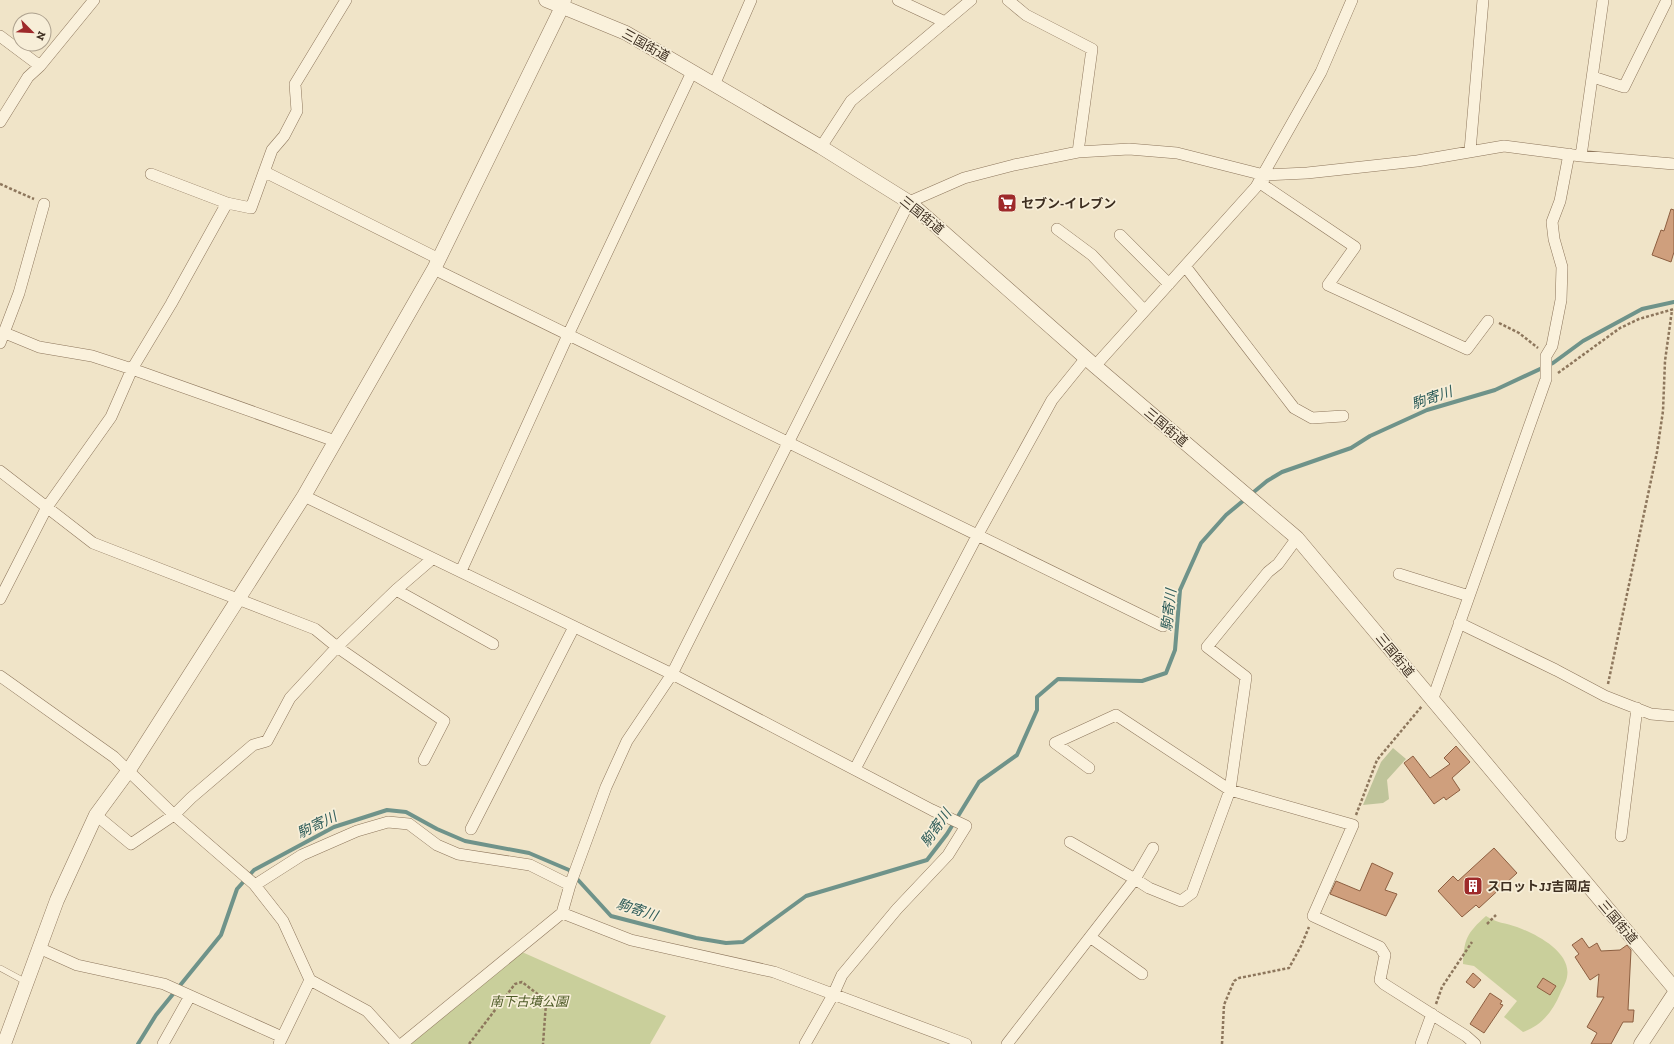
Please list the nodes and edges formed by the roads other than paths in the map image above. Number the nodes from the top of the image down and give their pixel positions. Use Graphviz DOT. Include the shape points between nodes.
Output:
graph roads {
  1 [pos="94,0"];
  2 [pos="346,0"];
  3 [pos="546,0"];
  4 [pos="751,0"];
  5 [pos="898,0"];
  6 [pos="971,0"];
  7 [pos="1008,0"];
  8 [pos="1352,0"];
  9 [pos="1483,0"];
  10 [pos="1603,0"];
  11 [pos="1666,2"];
  12 [pos="563,3"];
  13 [pos="945,22"];
  14 [pos="0,36"];
  15 [pos="40,66"];
  16 [pos="692,72"];
  17 [pos="1593,77"];
  18 [pos="714,85"];
  19 [pos="0,122"];
  20 [pos="821,147"];
  21 [pos="1470,151"];
  22 [pos="1078,152"];
  23 [pos="1575,155"];
  24 [pos="1674,164"];
  25 [pos="265,172"];
  26 [pos="151,174"];
  27 [pos="1264,175"];
  28 [pos="909,202"];
  29 [pos="227,203"];
  30 [pos="44,204"];
  31 [pos="1057,229"];
  32 [pos="1120,235"];
  33 [pos="436,264"];
  34 [pos="1185,266"];
  35 [pos="1168,284"];
  36 [pos="1144,310"];
  37 [pos="1488,321"];
  38 [pos="568,335"];
  39 [pos="2,338"];
  40 [pos="1090,362"];
  41 [pos="132,369"];
  42 [pos="1343,416"];
  43 [pos="335,442"];
  44 [pos="788,443"];
  45 [pos="0,471"];
  46 [pos="304,496"];
  47 [pos="48,507"];
  48 [pos="977,536"];
  49 [pos="1297,538"];
  50 [pos="432,559"];
  51 [pos="461,572"];
  52 [pos="1399,574"];
  53 [pos="396,590"];
  54 [pos="1469,596"];
  55 [pos="0,599"];
  56 [pos="238,599"];
  57 [pos="1460,623"];
  58 [pos="1162,626"];
  59 [pos="574,627"];
  60 [pos="493,644"];
  61 [pos="337,647"];
  62 [pos="672,674"];
  63 [pos="0,676"];
  64 [pos="1431,699"];
  65 [pos="1637,708"];
  66 [pos="1674,716"];
  67 [pos="424,760"];
  68 [pos="1090,768"];
  69 [pos="855,769"];
  70 [pos="128,770"];
  71 [pos="1230,790"];
  72 [pos="96,815"];
  73 [pos="174,815"];
  74 [pos="471,829"];
  75 [pos="1621,836"];
  76 [pos="1070,842"];
  77 [pos="1153,848"];
  78 [pos="1135,879"];
  79 [pos="255,885"];
  80 [pos="570,885"];
  81 [pos="562,913"];
  82 [pos="1090,937"];
  83 [pos="39,948"];
  84 [pos="0,968"];
  85 [pos="1142,974"];
  86 [pos="310,980"];
  87 [pos="27,982"];
  88 [pos="1674,988"];
  89 [pos="1674,994"];
  90 [pos="187,995"];
  91 [pos="833,995"];
  92 [pos="1432,1014"];
  93 [pos="280,1040"];
  94 [pos="4,1044"];
  95 [pos="163,1044"];
  96 [pos="397,1044"];
  97 [pos="402,1044"];
  98 [pos="805,1044"];
  99 [pos="966,1044"];
  100 [pos="1007,1044"];
  101 [pos="1421,1044"];
  102 [pos="1475,1044"];
  103 [pos="1641,1044"];
  1 -- 15 [label="street"];
  2 -- 25 [label="street" via="295,84 297,111 284,136 272,150"];
  3 -- 12 [label="street, 三国街道"];
  4 -- 18 [label="street"];
  5 -- 13 [label="street"];
  6 -- 13 [label="street"];
  7 -- 22 [label="street" via="1026,15 1092,49"];
  8 -- 27 [label="street" via="1321,72"];
  9 -- 21 [label="street"];
  10 -- 17 [label="street"];
  11 -- 17 [label="street" via="1624,87"];
  12 -- 16 [label="street, 三国街道" via="626,33"];
  12 -- 33 [label="street"];
  13 -- 20 [label="street" via="851,101"];
  14 -- 15 [label="street"];
  15 -- 19 [label="street" via="28,77"];
  16 -- 18 [label="street, 三国街道"];
  16 -- 38 [label="street"];
  17 -- 23 [label="street"];
  18 -- 20 [label="street, 三国街道"];
  20 -- 28 [label="street, 三国街道"];
  21 -- 23 [label="street" via="1504,146"];
  21 -- 27 [label="street" via="1417,161"];
  22 -- 27 [label="street" via="1129,149 1177,153"];
  22 -- 28 [label="street" via="964,178"];
  23 -- 24 [label="street"];
  23 -- 54 [label="street" via="1552,222 1562,267 1561,300 1552,346 1546,357 1546,375"];
  25 -- 29 [label="street" via="251,208"];
  25 -- 33 [label="street"];
  26 -- 29 [label="street"];
  27 -- 34 [label="street"];
  27 -- 37 [label="street" via="1263,185 1355,247 1328,285 1467,349"];
  28 -- 40 [label="street, 三国街道"];
  28 -- 44 [label="street"];
  29 -- 41 [label="street"];
  30 -- 39 [label="street" via="19,293"];
  31 -- 36 [label="street" via="1092,255"];
  32 -- 35 [label="street"];
  33 -- 38 [label="street"];
  33 -- 43 [label="street"];
  34 -- 35 [label="street"];
  34 -- 42 [label="street" via="1294,408 1312,418"];
  35 -- 36 [label="street"];
  36 -- 40 [label="street"];
  38 -- 44 [label="street"];
  38 -- 51 [label="street"];
  39 -- 41 [label="street" via="92,356"];
  40 -- 48 [label="street" via="1052,400"];
  40 -- 49 [label="street, 三国街道"];
  41 -- 43 [label="street"];
  41 -- 47 [label="street" via="111,417"];
  43 -- 46 [label="street"];
  44 -- 48 [label="street"];
  44 -- 62 [label="street"];
  45 -- 47 [label="street"];
  46 -- 50 [label="street"];
  46 -- 56 [label="street"];
  47 -- 55 [label="street"];
  47 -- 56 [label="street" via="93,543"];
  48 -- 58 [label="street"];
  48 -- 69 [label="street"];
  49 -- 64 [label="street, 三国街道"];
  49 -- 71 [label="street" via="1207,647 1246,677"];
  50 -- 51 [label="street"];
  50 -- 53 [label="street"];
  51 -- 59 [label="street"];
  52 -- 54 [label="street"];
  53 -- 60 [label="street"];
  53 -- 61 [label="street"];
  54 -- 57 [label="street"];
  56 -- 61 [label="street" via="315,629"];
  56 -- 70 [label="street"];
  57 -- 64 [label="street"];
  57 -- 65 [label="street" via="1605,696"];
  59 -- 62 [label="street"];
  59 -- 74 [label="street"];
  61 -- 67 [label="street" via="444,722"];
  61 -- 73 [label="street" via="290,698 267,741 253,745 190,798"];
  62 -- 69 [label="street"];
  62 -- 80 [label="street" via="627,741 606,787"];
  63 -- 70 [label="street" via="114,757"];
  64 -- 88 [label="street, 三国街道"];
  65 -- 66 [label="street" via="1651,714"];
  65 -- 75 [label="street"];
  68 -- 71 [label="street" via="1055,743 1116,715"];
  69 -- 91 [label="street" via="966,826 948,855 897,909 842,975"];
  70 -- 72 [label="street"];
  70 -- 73 [label="street"];
  71 -- 78 [label="street" via="1192,894 1181,901 1149,888"];
  71 -- 92 [label="street" via="1353,825 1313,916 1380,947 1385,955 1380,980"];
  72 -- 73 [label="street" via="131,844"];
  72 -- 83 [label="street" via="57,900"];
  73 -- 79 [label="street"];
  76 -- 78 [label="street"];
  77 -- 78 [label="street"];
  78 -- 82 [label="street"];
  79 -- 80 [label="street" via="302,855 388,822 409,824 437,845 458,854 530,865"];
  79 -- 86 [label="street" via="284,921"];
  80 -- 81 [label="street"];
  81 -- 91 [label="street" via="631,940 774,972"];
  81 -- 97 [label="street"];
  82 -- 85 [label="street"];
  82 -- 100 [label="street"];
  83 -- 87 [label="street"];
  83 -- 90 [label="street" via="77,965 168,986"];
  84 -- 87 [label="lane"];
  86 -- 93 [label="street"];
  86 -- 96 [label="street" via="367,1011"];
  87 -- 94 [label="street"];
  89 -- 103 [label="street"];
  90 -- 93 [label="street"];
  90 -- 95 [label="street"];
  91 -- 98 [label="street"];
  91 -- 99 [label="street"];
  92 -- 101 [label="street"];
  92 -- 102 [label="street"];
}
